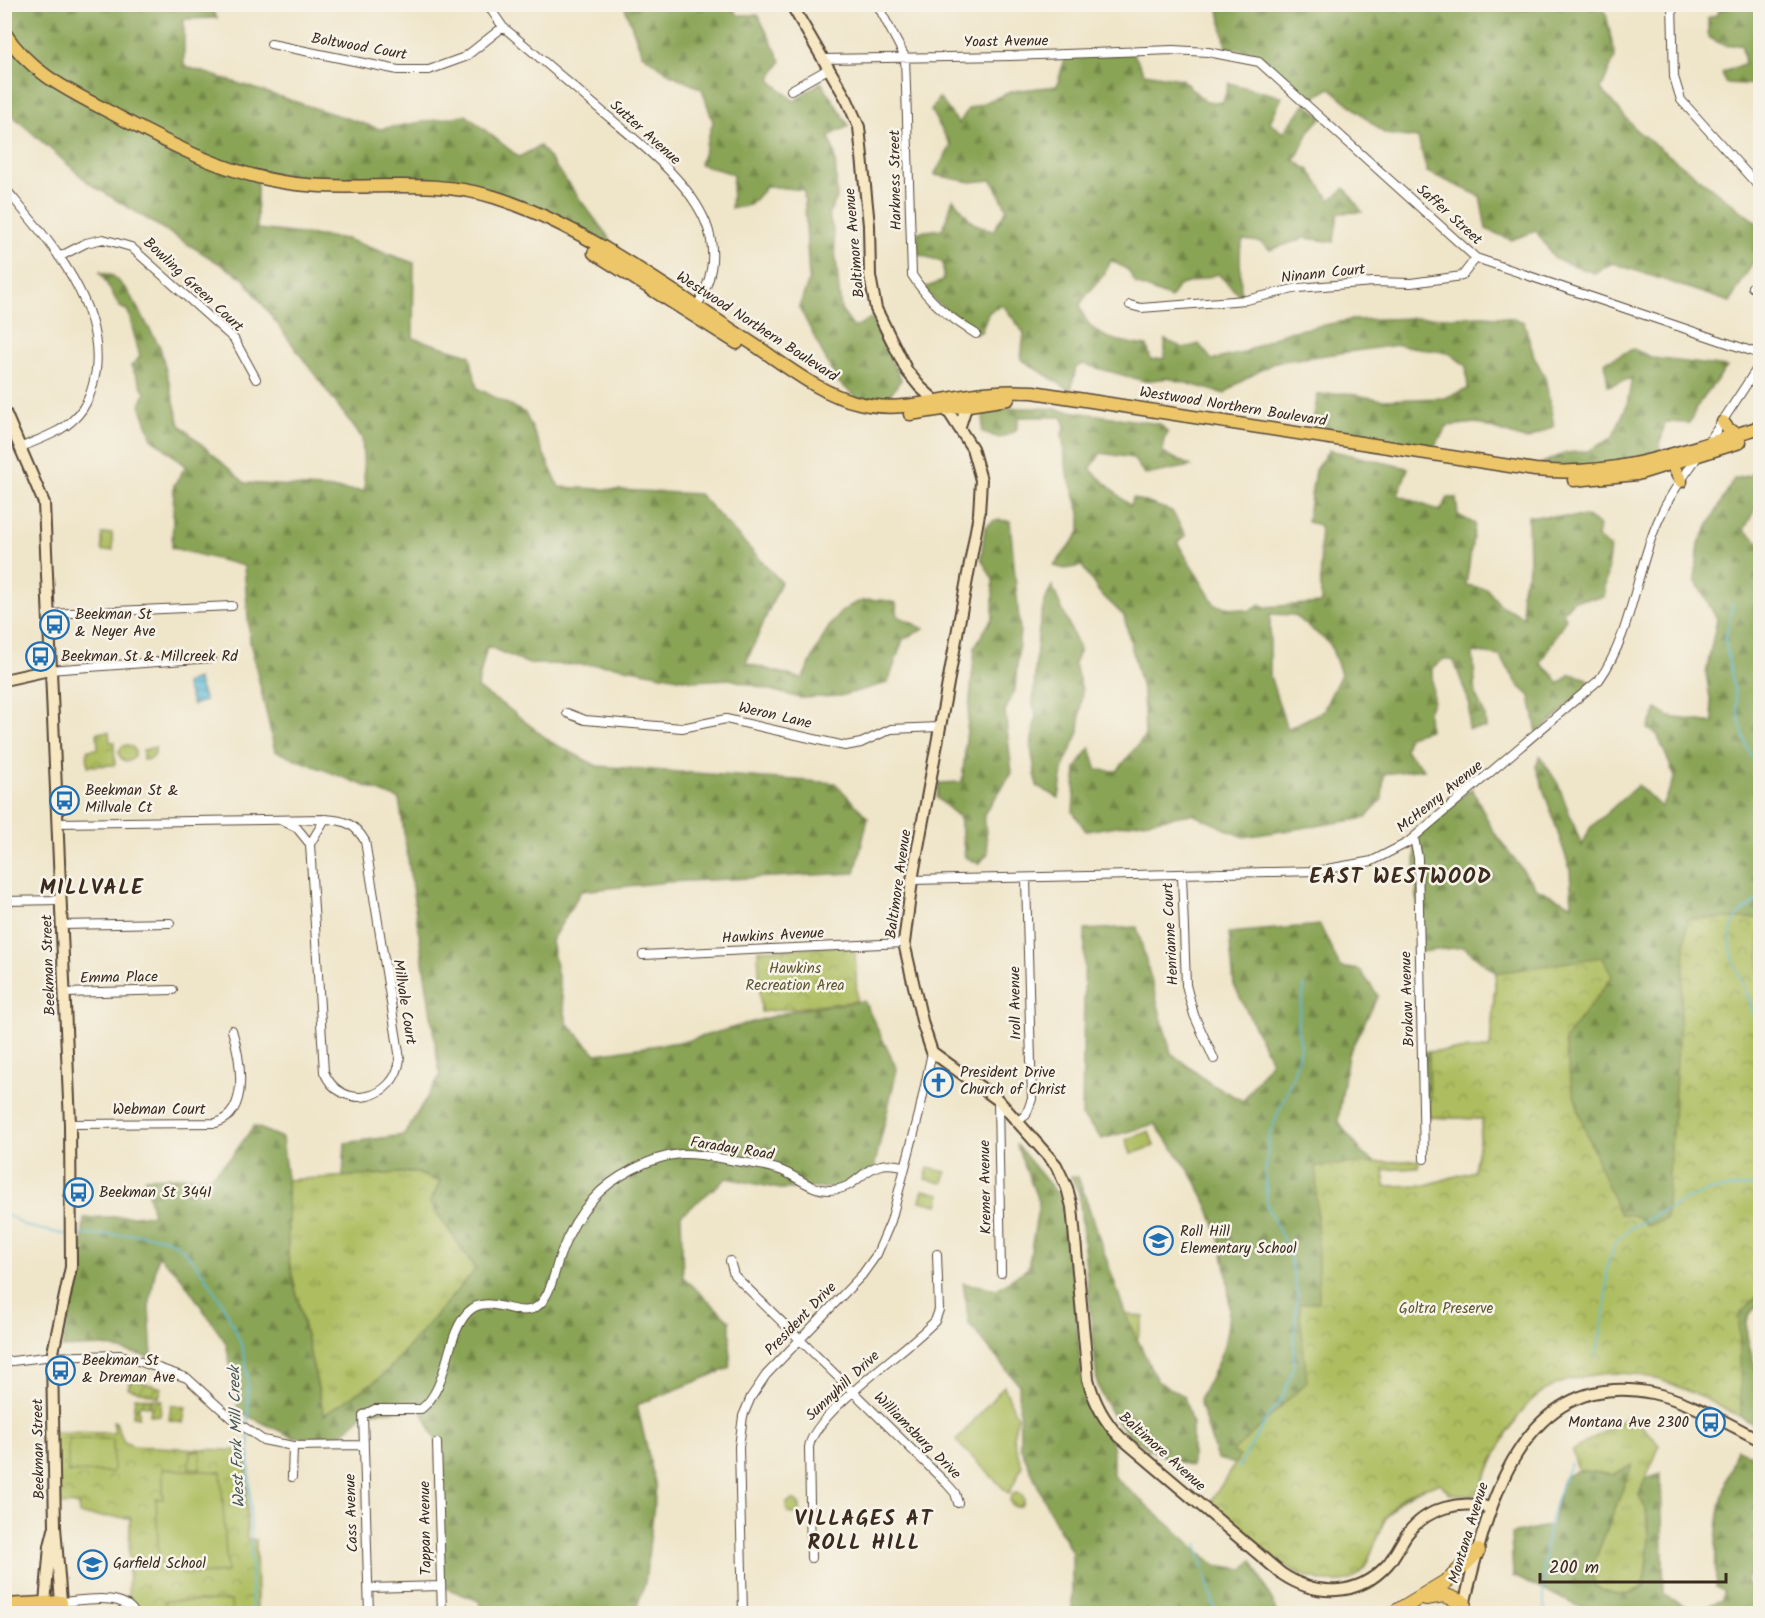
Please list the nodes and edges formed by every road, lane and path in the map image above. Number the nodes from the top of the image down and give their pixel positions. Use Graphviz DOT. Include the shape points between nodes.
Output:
graph roads {
  1 [pos="487,4"];
  2 [pos="791,4"];
  3 [pos="876,4"];
  4 [pos="1672,4"];
  5 [pos="503,27"];
  6 [pos="4,33"];
  7 [pos="4,44"];
  8 [pos="270,44"];
  9 [pos="1190,51"];
  10 [pos="906,57"];
  11 [pos="825,64"];
  12 [pos="791,90"];
  13 [pos="4,187"];
  14 [pos="1761,189"];
  15 [pos="59,257"];
  16 [pos="1476,258"];
  17 [pos="1752,287"];
  18 [pos="1761,291"];
  19 [pos="1130,305"];
  20 [pos="694,310"];
  21 [pos="976,334"];
  22 [pos="1761,354"];
  23 [pos="1761,364"];
  24 [pos="256,379"];
  25 [pos="940,405"];
  26 [pos="967,405"];
  27 [pos="4,410"];
  28 [pos="1724,422"];
  29 [pos="960,426"];
  30 [pos="1761,427"];
  31 [pos="1737,434"];
  32 [pos="1761,435"];
  33 [pos="1707,444"];
  34 [pos="22,447"];
  35 [pos="1699,456"];
  36 [pos="1672,464"];
  37 [pos="1681,481"];
  38 [pos="232,606"];
  39 [pos="47,614"];
  40 [pos="212,657"];
  41 [pos="50,670"];
  42 [pos="4,680"];
  43 [pos="567,713"];
  44 [pos="939,727"];
  45 [pos="325,819"];
  46 [pos="281,820"];
  47 [pos="58,823"];
  48 [pos="1414,837"];
  49 [pos="310,844"];
  50 [pos="1182,874"];
  51 [pos="1026,879"];
  52 [pos="912,880"];
  53 [pos="61,900"];
  54 [pos="4,901"];
  55 [pos="170,922"];
  56 [pos="62,925"];
  57 [pos="904,943"];
  58 [pos="643,956"];
  59 [pos="173,990"];
  60 [pos="65,993"];
  61 [pos="232,1030"];
  62 [pos="932,1052"];
  63 [pos="1214,1059"];
  64 [pos="998,1100"];
  65 [pos="1018,1121"];
  66 [pos="70,1124"];
  67 [pos="1424,1159"];
  68 [pos="904,1166"];
  69 [pos="937,1254"];
  70 [pos="730,1262"];
  71 [pos="1001,1273"];
  72 [pos="799,1338"];
  73 [pos="52,1357"];
  74 [pos="4,1362"];
  75 [pos="854,1392"];
  76 [pos="366,1412"];
  77 [pos="1761,1440"];
  78 [pos="437,1443"];
  79 [pos="363,1445"];
  80 [pos="293,1446"];
  81 [pos="292,1477"];
  82 [pos="958,1503"];
  83 [pos="1490,1508"];
  84 [pos="56,1527"];
  85 [pos="1478,1551"];
  86 [pos="811,1558"];
  87 [pos="441,1586"];
  88 [pos="369,1588"];
  89 [pos="1418,1600"];
  90 [pos="4,1605"];
  91 [pos="46,1608"];
  92 [pos="62,1608"];
  93 [pos="1463,1608"];
  94 [pos="135,1614"];
  95 [pos="369,1614"];
  96 [pos="442,1614"];
  97 [pos="743,1614"];
  98 [pos="1392,1614"];
  1 -- 5 [label="street, Sutter Avenue"];
  2 -- 11 [label="street, Baltimore Avenue"];
  3 -- 10 [label="street, Harkness Street"];
  4 -- 14 [label="street" via="1674,77 1681,100"];
  5 -- 8 [label="street, Boltwood Court" via="465,57 429,70 398,70"];
  5 -- 20 [label="street, Sutter Avenue" via="667,167 702,213 711,243 712,266"];
  6 -- 20 [label="main road, Westwood Northern Boulevard" via="22,57 58,85 203,160 249,175 298,184 419,184 492,196 568,229 657,280"];
  7 -- 20 [label="main road, Westwood Northern Boulevard" via="22,65 49,86 198,166 238,180 298,191 426,192 490,203 562,233"];
  9 -- 10 [label="street, Yoast Avenue"];
  9 -- 16 [label="street, Saffer Street" via="1227,55 1265,66"];
  10 -- 11 [label="street, Yoast Avenue"];
  10 -- 21 [label="street, Harkness Street" via="912,275 945,315"];
  11 -- 12 [label="street, Yoast Avenue"];
  11 -- 25 [label="street, Baltimore Avenue" via="848,100 859,127 876,309 907,371"];
  13 -- 15 [label="street"];
  15 -- 24 [label="street, Bowling Green Court" via="103,239 131,247 234,339"];
  15 -- 34 [label="street" via="93,324 94,382 74,420"];
  16 -- 19 [label="street, Ninann Court" via="1462,276 1437,282 1373,282 1298,288 1246,300 1141,308"];
  16 -- 22 [label="street, Saffer Street"];
  17 -- 18 [label="street"];
  20 -- 25 [label="main road, Westwood Northern Boulevard" via="842,398 892,408"];
  23 -- 28 [label="street, McHenry Avenue"];
  25 -- 26 [label="main road, Westwood Northern Boulevard"];
  25 -- 29 [label="street, Baltimore Avenue"];
  25 -- 33 [label="main road, Westwood Northern Boulevard" via="993,392 1041,393 1553,471 1627,467"];
  26 -- 29 [label="street"];
  26 -- 36 [label="main road, Westwood Northern Boulevard" via="1013,399 1057,402 1559,479 1616,478"];
  27 -- 34 [label="street, Beekman Street"];
  28 -- 31 [label="main road"];
  28 -- 33 [label="street, McHenry Avenue"];
  29 -- 44 [label="street, Baltimore Avenue" via="976,460 981,492"];
  30 -- 31 [label="main road, Westwood Northern Boulevard"];
  31 -- 33 [label="main road, Westwood Northern Boulevard"];
  32 -- 35 [label="main road, Westwood Northern Boulevard"];
  33 -- 35 [label="street, McHenry Avenue"];
  34 -- 39 [label="street, Beekman Street" via="44,503"];
  35 -- 36 [label="main road, Westwood Northern Boulevard"];
  35 -- 37 [label="street, McHenry Avenue"];
  36 -- 37 [label="main road"];
  37 -- 48 [label="street, McHenry Avenue" via="1658,522 1617,648 1599,680"];
  38 -- 39 [label="street"];
  39 -- 41 [label="street, Beekman Street"];
  40 -- 41 [label="street"];
  41 -- 42 [label="street"];
  41 -- 47 [label="street, Beekman Street"];
  43 -- 44 [label="street, Weron Lane" via="585,720 682,728 726,719 845,746 891,729"];
  44 -- 52 [label="street, Baltimore Avenue"];
  45 -- 46 [label="street, Millvale Court"];
  45 -- 49 [label="street"];
  45 -- 49 [label="street, Millvale Court" via="340,820 357,828 365,841 400,1059 391,1083 367,1098 342,1093 324,1072"];
  46 -- 47 [label="street, Millvale Court"];
  46 -- 49 [label="street" via="305,835"];
  47 -- 53 [label="street, Beekman Street"];
  48 -- 50 [label="street, McHenry Avenue" via="1372,861 1333,870"];
  48 -- 67 [label="street, Brokaw Avenue" via="1418,858"];
  50 -- 51 [label="street, McHenry Avenue"];
  50 -- 63 [label="street, Henrianne Court" via="1186,985 1194,1015"];
  51 -- 52 [label="street, McHenry Avenue"];
  51 -- 65 [label="street, Iroll Avenue" via="1032,1099 1026,1116"];
  52 -- 57 [label="street, Baltimore Avenue"];
  53 -- 54 [label="street"];
  53 -- 56 [label="street, Beekman Street"];
  55 -- 56 [label="street"];
  56 -- 60 [label="street, Beekman Street"];
  57 -- 58 [label="street, Hawkins Avenue"];
  57 -- 62 [label="street, Baltimore Avenue"];
  59 -- 60 [label="street, Emma Place"];
  60 -- 66 [label="street, Beekman Street"];
  61 -- 66 [label="street, Webman Court" via="239,1095 235,1110 227,1118 216,1123"];
  62 -- 64 [label="street, Baltimore Avenue"];
  62 -- 68 [label="street, President Drive"];
  64 -- 65 [label="street, Baltimore Avenue"];
  64 -- 71 [label="street, Kremer Avenue"];
  65 -- 83 [label="street, Baltimore Avenue" via="1056,1165 1071,1199 1088,1379 1100,1412 1120,1437 1282,1574 1314,1589 1352,1588 1380,1572 1411,1529 1426,1516 1456,1505"];
  66 -- 73 [label="street, Beekman Street" via="70,1275"];
  68 -- 72 [label="street, President Drive" via="891,1221 877,1254 862,1275"];
  68 -- 76 [label="street, Faraday Road" via="880,1165 849,1187 829,1190 812,1187 774,1168 712,1156 680,1154 645,1166 602,1190 584,1210 539,1305 528,1310 491,1303 474,1307 463,1320 425,1406"];
  69 -- 75 [label="street, Sunnyhill Drive" via="939,1310 935,1321"];
  70 -- 72 [label="street, Williamsburg Drive" via="734,1275"];
  72 -- 75 [label="street, Williamsburg Drive"];
  72 -- 97 [label="street, President Drive" via="759,1384 744,1416 739,1447"];
  73 -- 74 [label="street"];
  73 -- 80 [label="street" via="121,1355 180,1374 263,1440"];
  73 -- 84 [label="street, Beekman Street"];
  75 -- 82 [label="street, Williamsburg Drive" via="955,1493"];
  75 -- 86 [label="street, Sunnyhill Drive" via="815,1430 810,1440"];
  76 -- 79 [label="street, Cass Avenue"];
  77 -- 83 [label="street, Montana Avenue" via="1655,1394 1630,1390 1594,1394 1554,1412 1524,1440"];
  78 -- 87 [label="street, Tappan Avenue"];
  79 -- 80 [label="street"];
  79 -- 88 [label="street, Cass Avenue"];
  80 -- 81 [label="street"];
  83 -- 85 [label="street, Montana Avenue"];
  84 -- 91 [label="street, Beekman Street" via="50,1546"];
  84 -- 92 [label="street, Beekman Street"];
  85 -- 89 [label="highway" via="1450,1579"];
  85 -- 93 [label="street, Montana Avenue"];
  87 -- 88 [label="street"];
  87 -- 96 [label="street, Tappan Avenue"];
  88 -- 95 [label="street, Cass Avenue"];
  89 -- 93 [label="highway" via="1444,1595"];
  89 -- 98 [label="highway"];
  90 -- 91 [label="main road"];
  91 -- 92 [label="main road"];
  92 -- 94 [label="street" via="116,1600 128,1603"];
}
